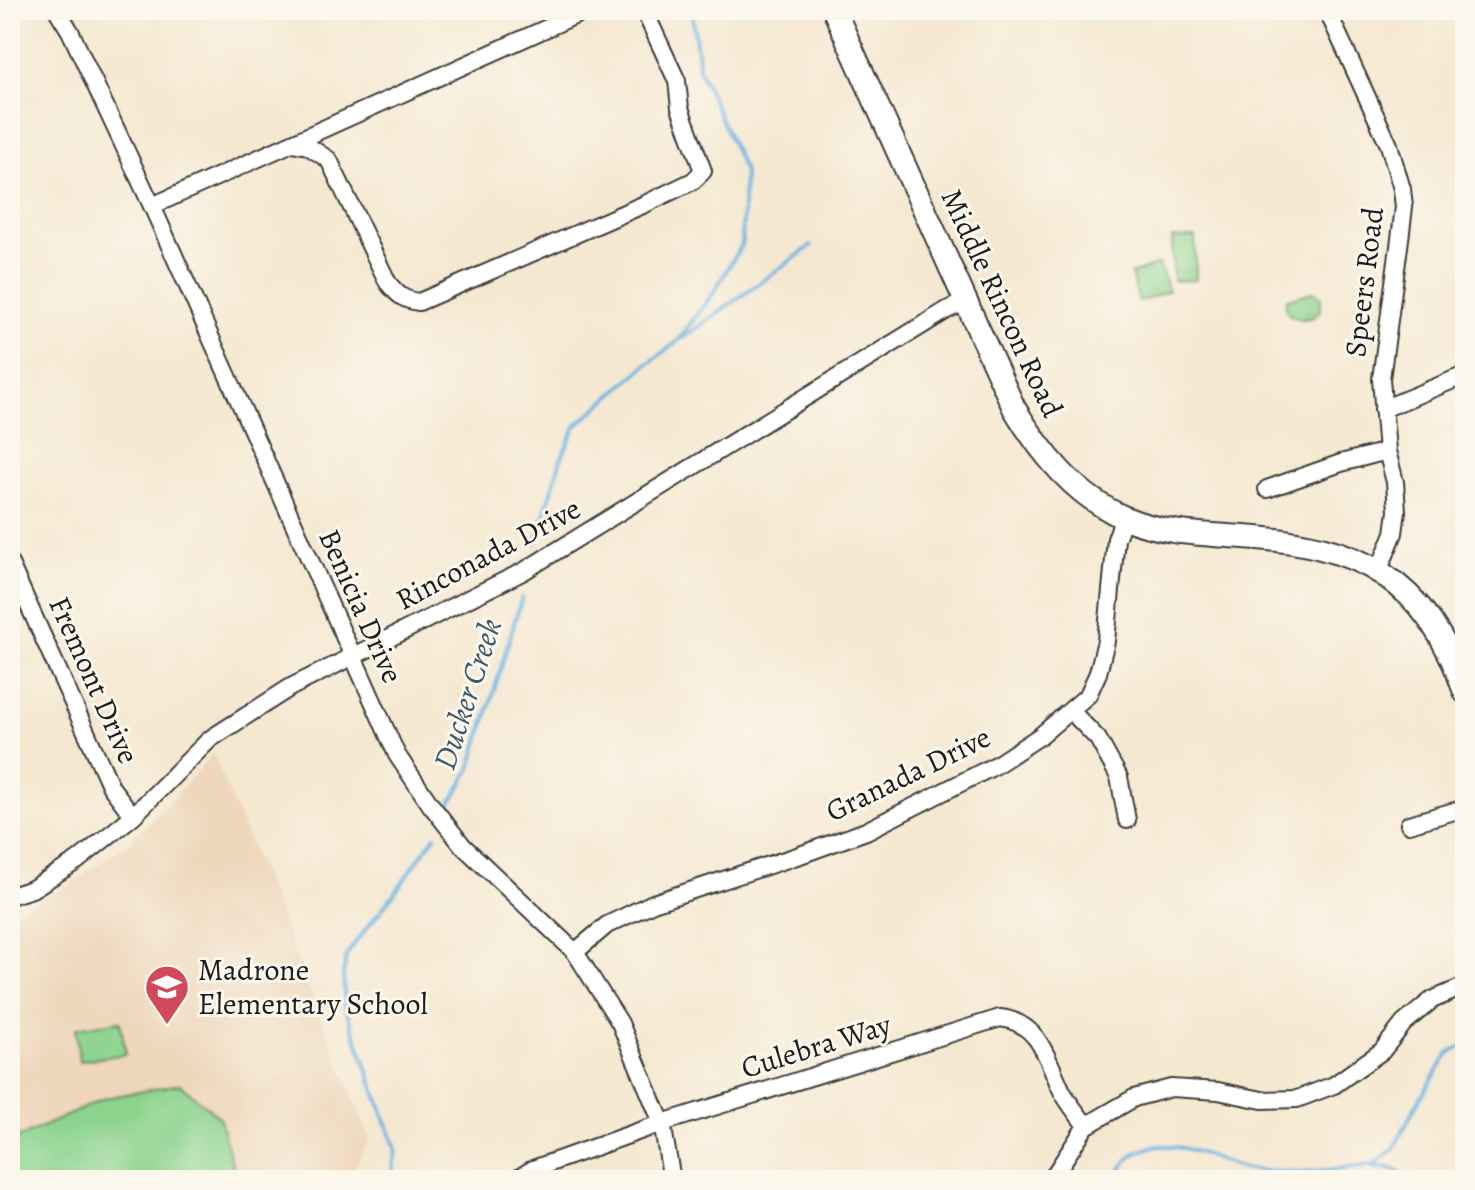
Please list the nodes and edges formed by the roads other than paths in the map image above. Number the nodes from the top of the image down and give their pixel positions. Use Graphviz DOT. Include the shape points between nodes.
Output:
graph roads {
  1 [pos="57,10"];
  2 [pos="587,10"];
  3 [pos="644,10"];
  4 [pos="834,10"];
  5 [pos="1327,10"];
  6 [pos="292,143"];
  7 [pos="152,206"];
  8 [pos="966,301"];
  9 [pos="1465,375"];
  10 [pos="1383,409"];
  11 [pos="1387,451"];
  12 [pos="1267,489"];
  13 [pos="1124,517"];
  14 [pos="10,564"];
  15 [pos="1379,570"];
  16 [pos="351,655"];
  17 [pos="1461,668"];
  18 [pos="1465,692"];
  19 [pos="1071,711"];
  20 [pos="1465,808"];
  21 [pos="133,816"];
  22 [pos="1127,820"];
  23 [pos="1409,824"];
  24 [pos="10,896"];
  25 [pos="575,952"];
  26 [pos="1465,986"];
  27 [pos="662,1123"];
  28 [pos="1086,1126"];
  29 [pos="515,1180"];
  30 [pos="672,1180"];
  31 [pos="1051,1180"];
  1 -- 7 [label="street, Benicia Drive"];
  2 -- 6 [label="street"];
  3 -- 6 [label="street" via="677,81 680,108 703,171 645,204 419,302 399,296 388,283 329,160"];
  4 -- 8 [label="street, Middle Rincon Road"];
  5 -- 10 [label="street, Speers Road" via="1389,145 1402,189 1381,379"];
  6 -- 7 [label="street"];
  7 -- 16 [label="street, Benicia Drive"];
  8 -- 13 [label="street, Middle Rincon Road" via="1014,408 1037,444 1073,485"];
  8 -- 16 [label="street, Rinconada Drive" via="524,571"];
  9 -- 10 [label="street"];
  10 -- 11 [label="street, Speers Road"];
  11 -- 12 [label="street"];
  11 -- 15 [label="street, Speers Road" via="1397,511"];
  13 -- 15 [label="street, Middle Rincon Road" via="1169,532 1310,544 1343,552"];
  13 -- 19 [label="street, Granada Drive" via="1116,539 1098,673 1088,695"];
  14 -- 21 [label="street, Fremont Drive" via="111,787"];
  15 -- 17 [label="street, Middle Rincon Road" via="1434,625"];
  16 -- 21 [label="street, Rinconada Drive" via="210,739"];
  16 -- 25 [label="street, Benicia Drive" via="397,755 430,804 463,846"];
  17 -- 18 [label="street, Middle Rincon Road"];
  19 -- 22 [label="street" via="1098,739 1119,777"];
  19 -- 25 [label="street, Granada Drive" via="996,765 866,831 653,903 607,925"];
  20 -- 23 [label="street"];
  21 -- 24 [label="street, Rinconada Drive" via="77,861"];
  25 -- 27 [label="street, Benicia Drive" via="620,1023"];
  26 -- 28 [label="street" via="1432,1000 1382,1051 1334,1085 1297,1099 1262,1100 1171,1088 1134,1098"];
  27 -- 28 [label="street, Culebra Way" via="1000,1018 1013,1019 1036,1036 1063,1093"];
  27 -- 29 [label="street, Culebra Way"];
  27 -- 30 [label="street, Benicia Drive"];
  28 -- 31 [label="street"];
}
